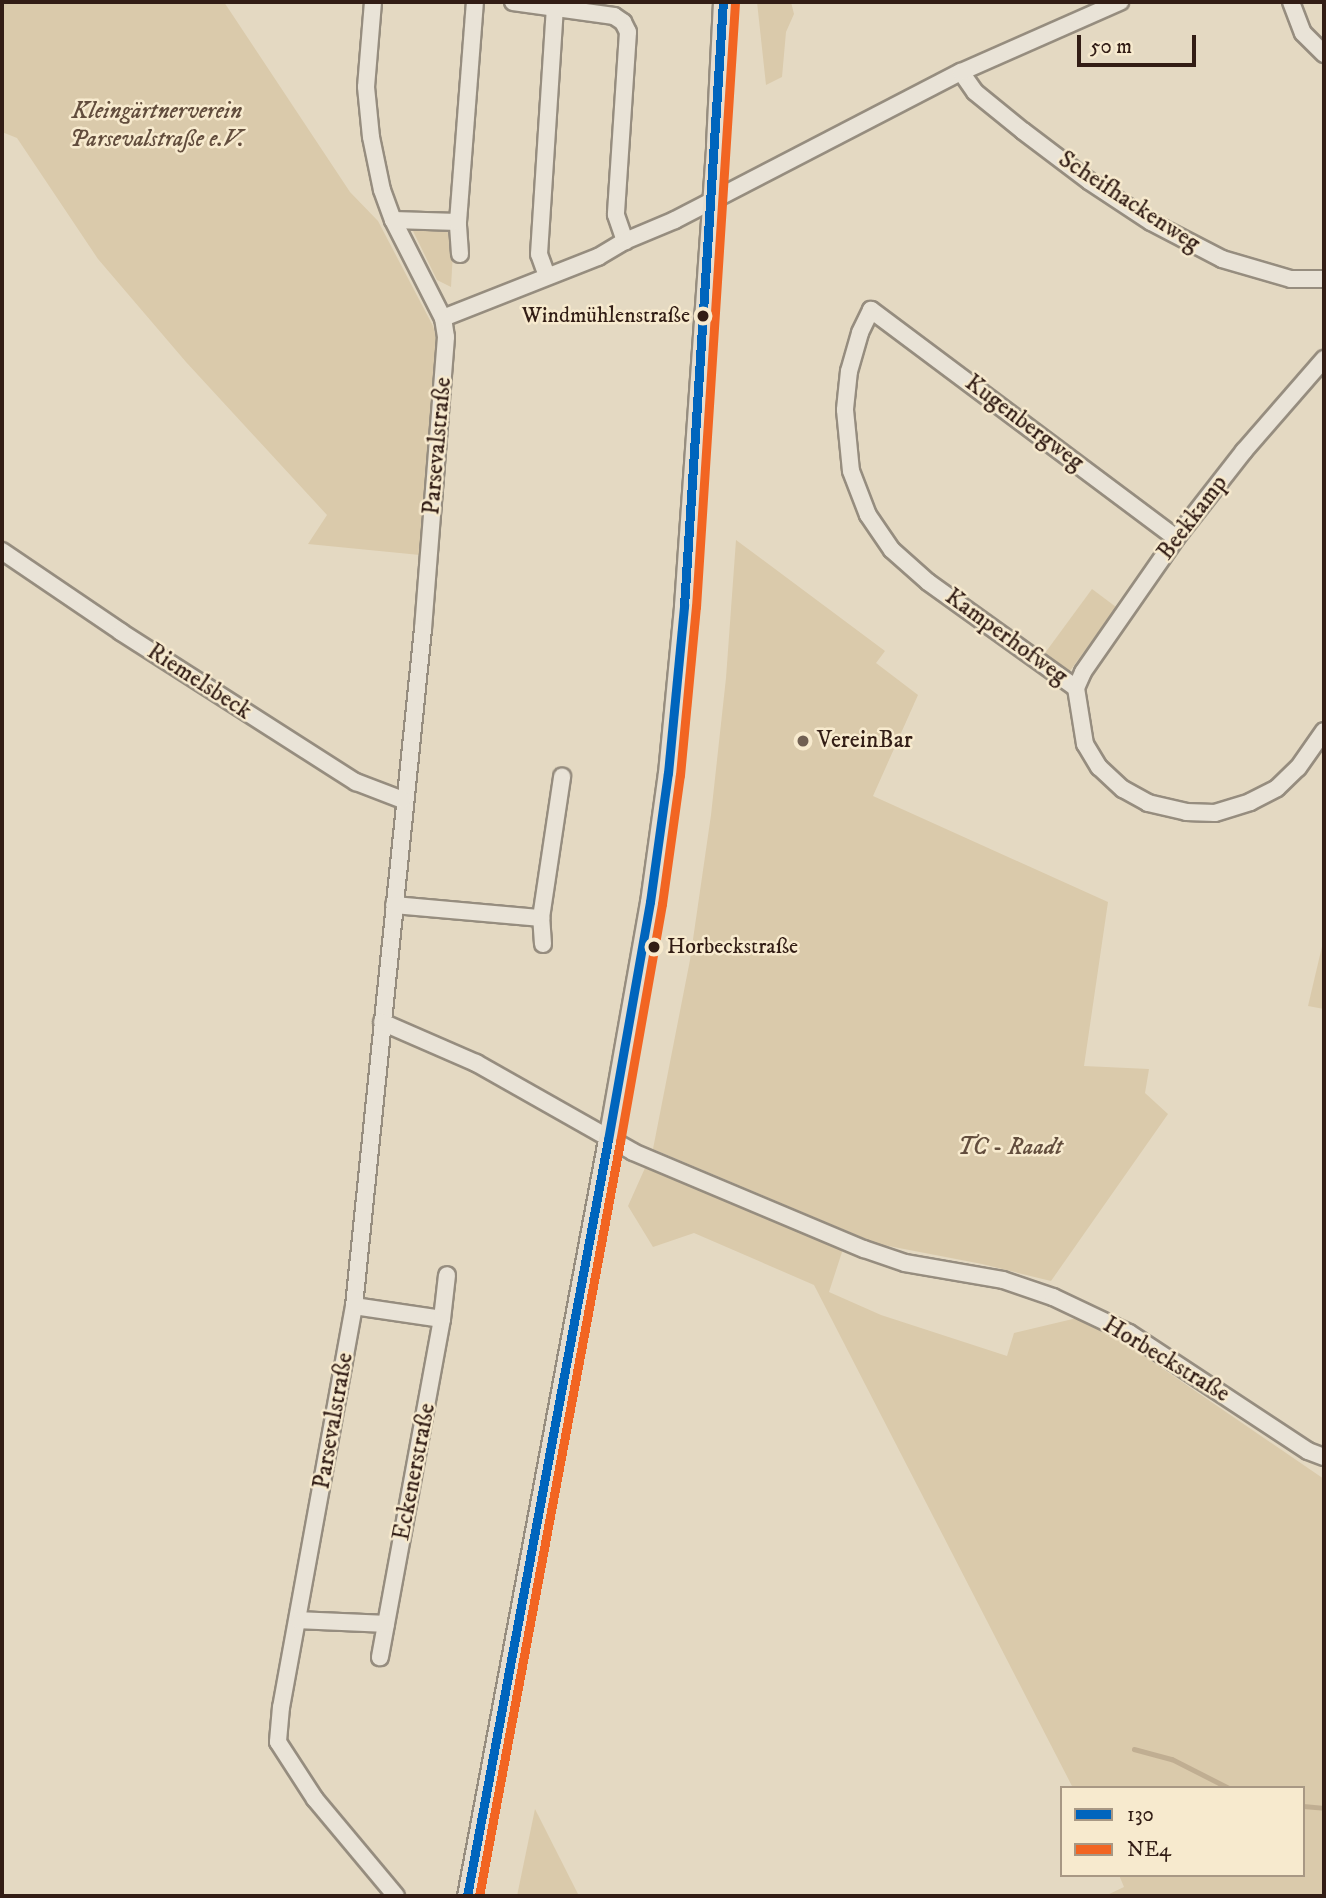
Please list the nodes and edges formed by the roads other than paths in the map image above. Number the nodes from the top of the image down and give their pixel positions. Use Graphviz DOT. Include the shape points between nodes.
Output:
graph roads {
  1 [pos="373,2"];
  2 [pos="475,2"];
  3 [pos="513,2"];
  4 [pos="723,2"];
  5 [pos="1120,2"];
  6 [pos="1291,2"];
  7 [pos="555,9"];
  8 [pos="1324,54"];
  9 [pos="961,72"];
  10 [pos="712,200"];
  11 [pos="393,220"];
  12 [pos="458,222"];
  13 [pos="625,241"];
  14 [pos="460,254"];
  15 [pos="547,276"];
  16 [pos="1324,279"];
  17 [pos="871,310"];
  18 [pos="443,318"];
  19 [pos="1324,359"];
  20 [pos="1177,538"];
  21 [pos="2,551"];
  22 [pos="1076,688"];
  23 [pos="1324,731"];
  24 [pos="562,777"];
  25 [pos="403,800"];
  26 [pos="394,905"];
  27 [pos="541,918"];
  28 [pos="543,944"];
  29 [pos="382,1021"];
  30 [pos="608,1140"];
  31 [pos="447,1275"];
  32 [pos="354,1306"];
  33 [pos="442,1319"];
  34 [pos="1324,1457"];
  35 [pos="298,1620"];
  36 [pos="386,1624"];
  37 [pos="380,1657"];
  38 [pos="396,1896"];
  39 [pos="467,1896"];
  1 -- 11 [label="street, Parsevalstraße" via="366,87 371,137"];
  2 -- 12 [label="street"];
  3 -- 7 [label="street"];
  4 -- 10 [label="main road"];
  5 -- 9 [label="street"];
  6 -- 8 [label="street" via="1303,33"];
  7 -- 13 [label="street" via="614,16 628,32 616,215"];
  7 -- 15 [label="street" via="539,254"];
  9 -- 10 [label="street"];
  9 -- 16 [label="street, Scheifhackenweg" via="975,92 1023,131 1151,222 1222,259 1291,279"];
  10 -- 13 [label="street"];
  10 -- 30 [label="main road" via="668,773"];
  11 -- 12 [label="street"];
  11 -- 18 [label="street, Parsevalstraße"];
  12 -- 14 [label="street"];
  13 -- 15 [label="street" via="598,257"];
  15 -- 18 [label="street"];
  17 -- 20 [label="street, Kugenbergweg"];
  17 -- 22 [label="street, Kamperhofweg" via="849,371 845,410 851,471 868,515 892,550 928,582"];
  18 -- 25 [label="street, Parsevalstraße" via="446,337 426,587"];
  19 -- 20 [label="street, Beekkamp"];
  20 -- 22 [label="street, Beekkamp"];
  21 -- 25 [label="street, Riemelsbeck" via="356,782"];
  22 -- 23 [label="street, Kamperhofweg" via="1085,744 1099,768 1148,803 1186,812 1214,813 1277,788"];
  24 -- 27 [label="street"];
  25 -- 26 [label="street, Parsevalstraße"];
  26 -- 27 [label="street"];
  26 -- 29 [label="street, Parsevalstraße"];
  27 -- 28 [label="street"];
  29 -- 30 [label="street, Horbeckstraße" via="476,1063"];
  29 -- 32 [label="street, Parsevalstraße"];
  30 -- 34 [label="street, Horbeckstraße" via="864,1249 905,1263 1003,1280 1053,1297 1129,1332 1308,1451"];
  30 -- 39 [label="main road"];
  31 -- 33 [label="street, Eckenerstraße"];
  32 -- 33 [label="street"];
  32 -- 35 [label="street, Parsevalstraße"];
  33 -- 36 [label="street, Eckenerstraße"];
  35 -- 36 [label="street"];
  35 -- 38 [label="street, Parsevalstraße" via="278,1742 314,1798"];
  36 -- 37 [label="street, Eckenerstraße"];
}
